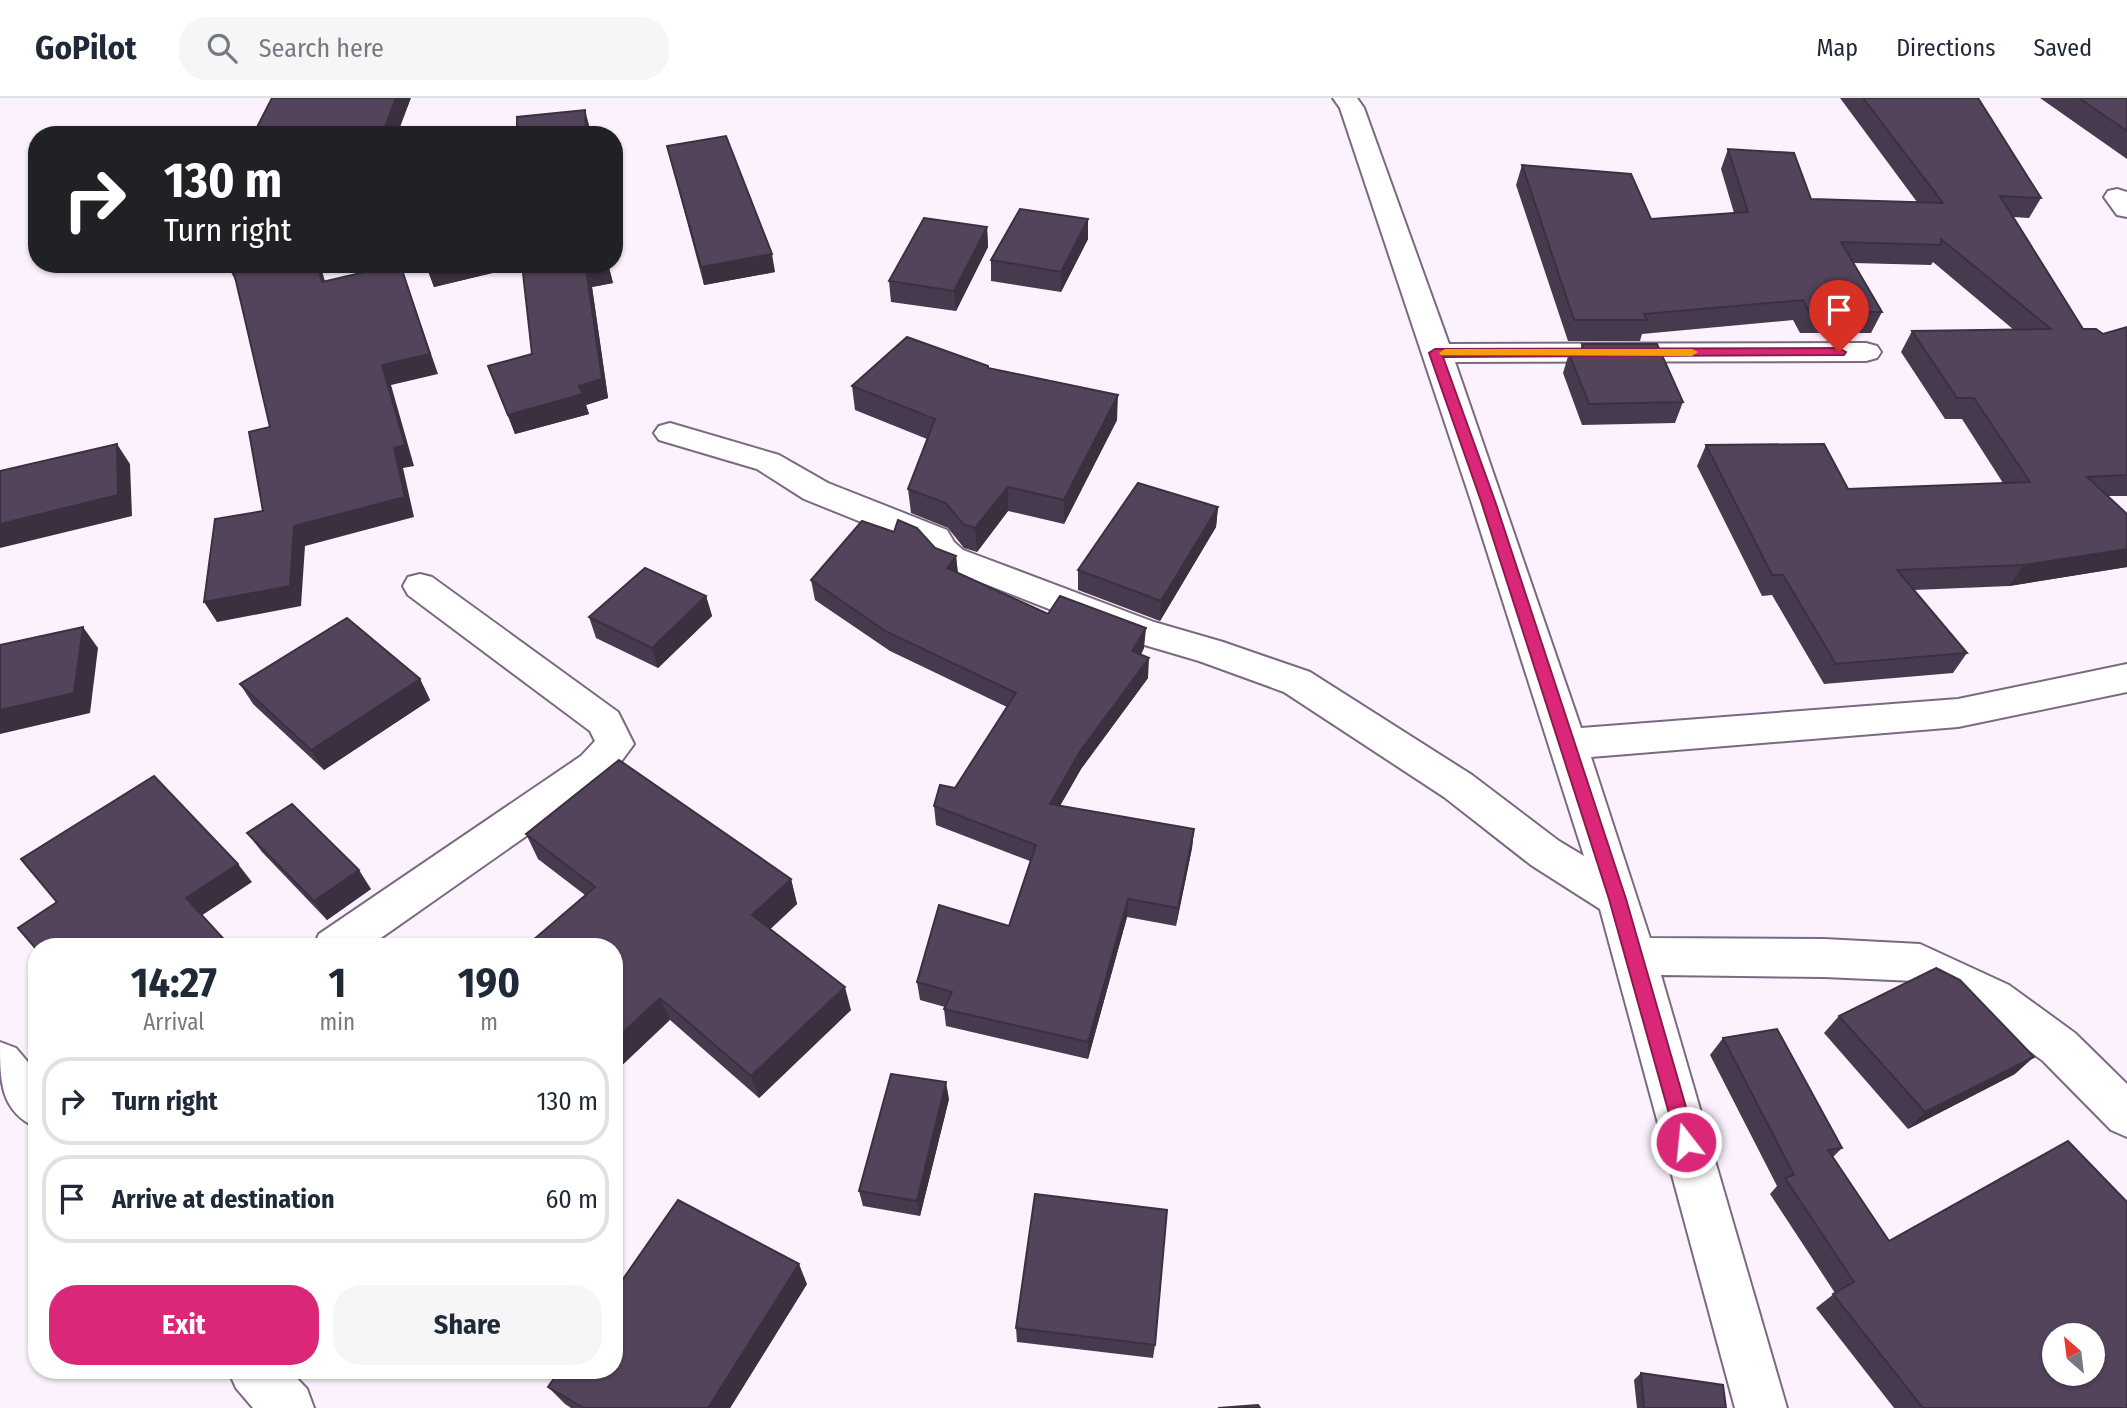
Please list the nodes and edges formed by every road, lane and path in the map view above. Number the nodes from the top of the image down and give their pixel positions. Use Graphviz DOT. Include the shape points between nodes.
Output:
graph roads {
  1 [pos="1345,98"];
  2 [pos="1866,352"];
  3 [pos="1435,353"];
  4 [pos="670,433"];
  5 [pos="421,586"];
  6 [pos="2127,678"];
  7 [pos="1567,744"];
  8 [pos="1618,899"];
  9 [pos="347,938"];
  10 [pos="1634,956"];
  11 [pos="0,1063"];
  12 [pos="28,1096"];
  13 [pos="2127,1115"];
  14 [pos="262,1379"];
  15 [pos="288,1408"];
  16 [pos="1761,1408"];
  1 -- 3 [label="street" via="1379,183"];
  2 -- 3 [label="street"];
  3 -- 7 [label="street"];
  4 -- 8 [label="street" via="768,461 816,491 935,538 951,558 1144,632 1297,682 1458,786 1545,853"];
  5 -- 9 [label="street" via="606,722 615,744 594,767"];
  6 -- 7 [label="street" via="1958,713"];
  7 -- 8 [label="street"];
  8 -- 10 [label="street"];
  10 -- 13 [label="street" via="1920,962 1994,999 2059,1047"];
  10 -- 16 [label="street"];
  11 -- 12 [label="street"];
  14 -- 15 [label="street"];
}
